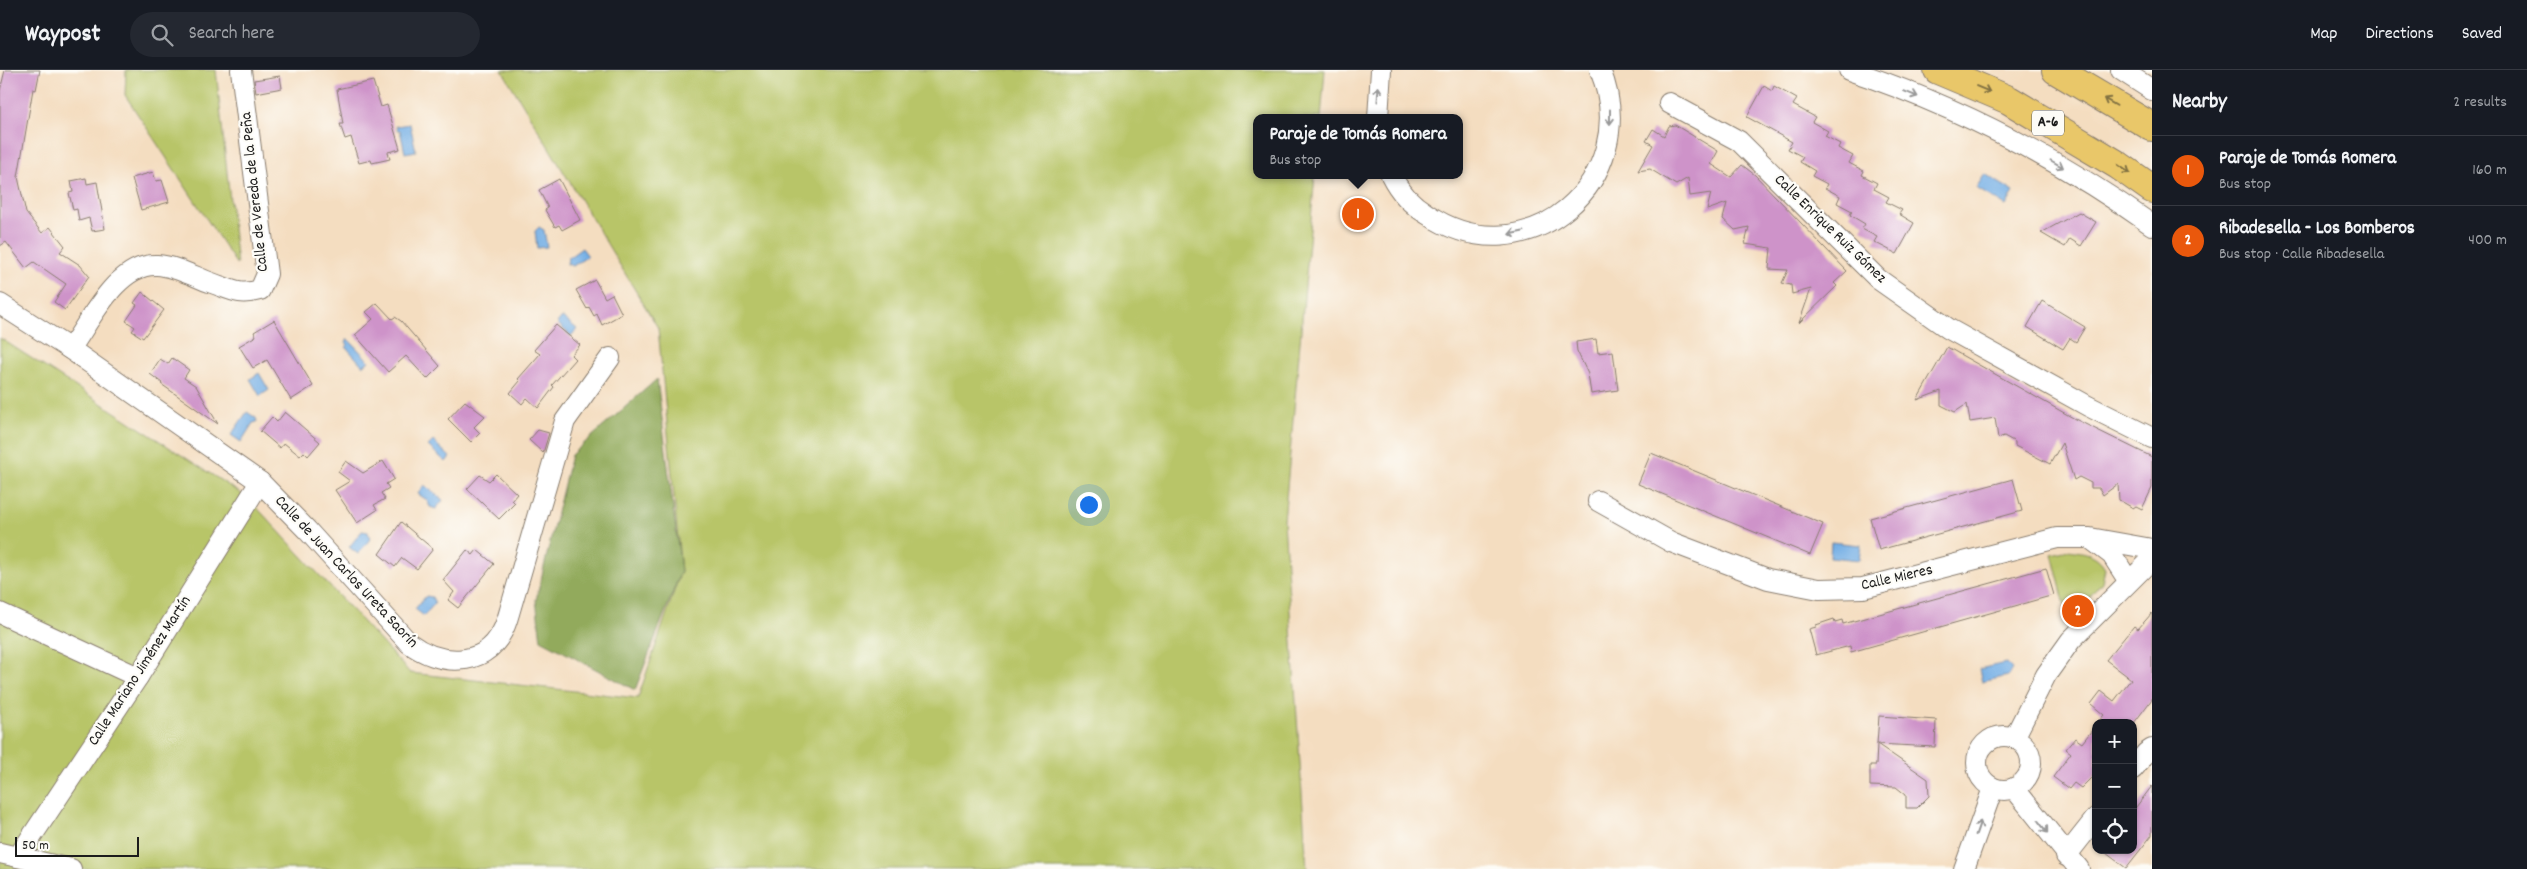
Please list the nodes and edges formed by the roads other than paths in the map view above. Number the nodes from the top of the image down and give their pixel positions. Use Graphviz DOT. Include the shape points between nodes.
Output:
graph roads {
  1 [pos="241,70"];
  2 [pos="1381,70"];
  3 [pos="1600,70"];
  4 [pos="1849,70"];
  5 [pos="1938,70"];
  6 [pos="2056,70"];
  7 [pos="2121,70"];
  8 [pos="2152,90"];
  9 [pos="1669,103"];
  10 [pos="1378,114"];
  11 [pos="2152,127"];
  12 [pos="1394,179"];
  13 [pos="2152,188"];
  14 [pos="2152,225"];
  15 [pos="0,304"];
  16 [pos="70,349"];
  17 [pos="610,358"];
  18 [pos="2152,438"];
  19 [pos="260,482"];
  20 [pos="1598,501"];
  21 [pos="2090,538"];
  22 [pos="2152,549"];
  23 [pos="2152,559"];
  24 [pos="2128,580"];
  25 [pos="0,613"];
  26 [pos="138,677"];
  27 [pos="2014,738"];
  28 [pos="2152,750"];
  29 [pos="2137,764"];
  30 [pos="1993,788"];
  31 [pos="2014,788"];
  32 [pos="2092,825"];
  33 [pos="9,855"];
  34 [pos="2072,862"];
  35 [pos="71,869"];
  36 [pos="1964,869"];
  1 -- 16 [label="street, Calle de Vereda de la Peña" via="267,274 260,290 244,294 157,265 135,269 117,282"];
  10 -- 2 [label="street, one-way"];
  3 -- 12 [label="street, one-way" via="1610,110 1610,131 1601,165 1583,194 1568,209 1535,229 1498,236 1456,230 1418,208"];
  4 -- 14 [label="street, one-way" via="1993,129 2103,190"];
  5 -- 13 [label="highway, A-6, one-way" via="2009,100"];
  11 -- 6 [label="highway, one-way"];
  7 -- 8 [label="street"];
  9 -- 18 [label="street, Calle Enrique Ruiz Gómez" via="1739,141 1878,279 1949,329"];
  15 -- 16 [label="street, Calle de Juan Carlos Ureta Saorín"];
  16 -- 19 [label="street, Calle de Juan Carlos Ureta Saorín"];
  17 -- 19 [label="street, Calle de Juan Carlos Ureta Saorín" via="565,422 502,633 488,648 470,658 448,660 425,655 409,643"];
  19 -- 26 [label="street, Calle Mariano Jiménez Martín"];
  20 -- 21 [label="street, Calle Mieres" via="1671,542 1768,579 1819,589 1863,588 2057,538"];
  21 -- 22 [label="street, Calle Mieres"];
  21 -- 24 [label="street" via="2112,555"];
  23 -- 24 [label="street"];
  24 -- 27 [label="street" via="2071,640 2046,675"];
  25 -- 26 [label="street"];
  26 -- 33 [label="street, Calle Mariano Jiménez Martín"];
  27 -- 30 [label="street" via="1994,737 1978,752 1979,773"];
  27 -- 31 [label="street" via="2029,752 2031,763 2023,782"];
  28 -- 29 [label="street"];
  30 -- 31 [label="street"];
  36 -- 30 [label="street, one-way"];
  31 -- 34 [label="street, one-way"];
  32 -- 34 [label="street"];
  33 -- 35 [label="street"];
}
